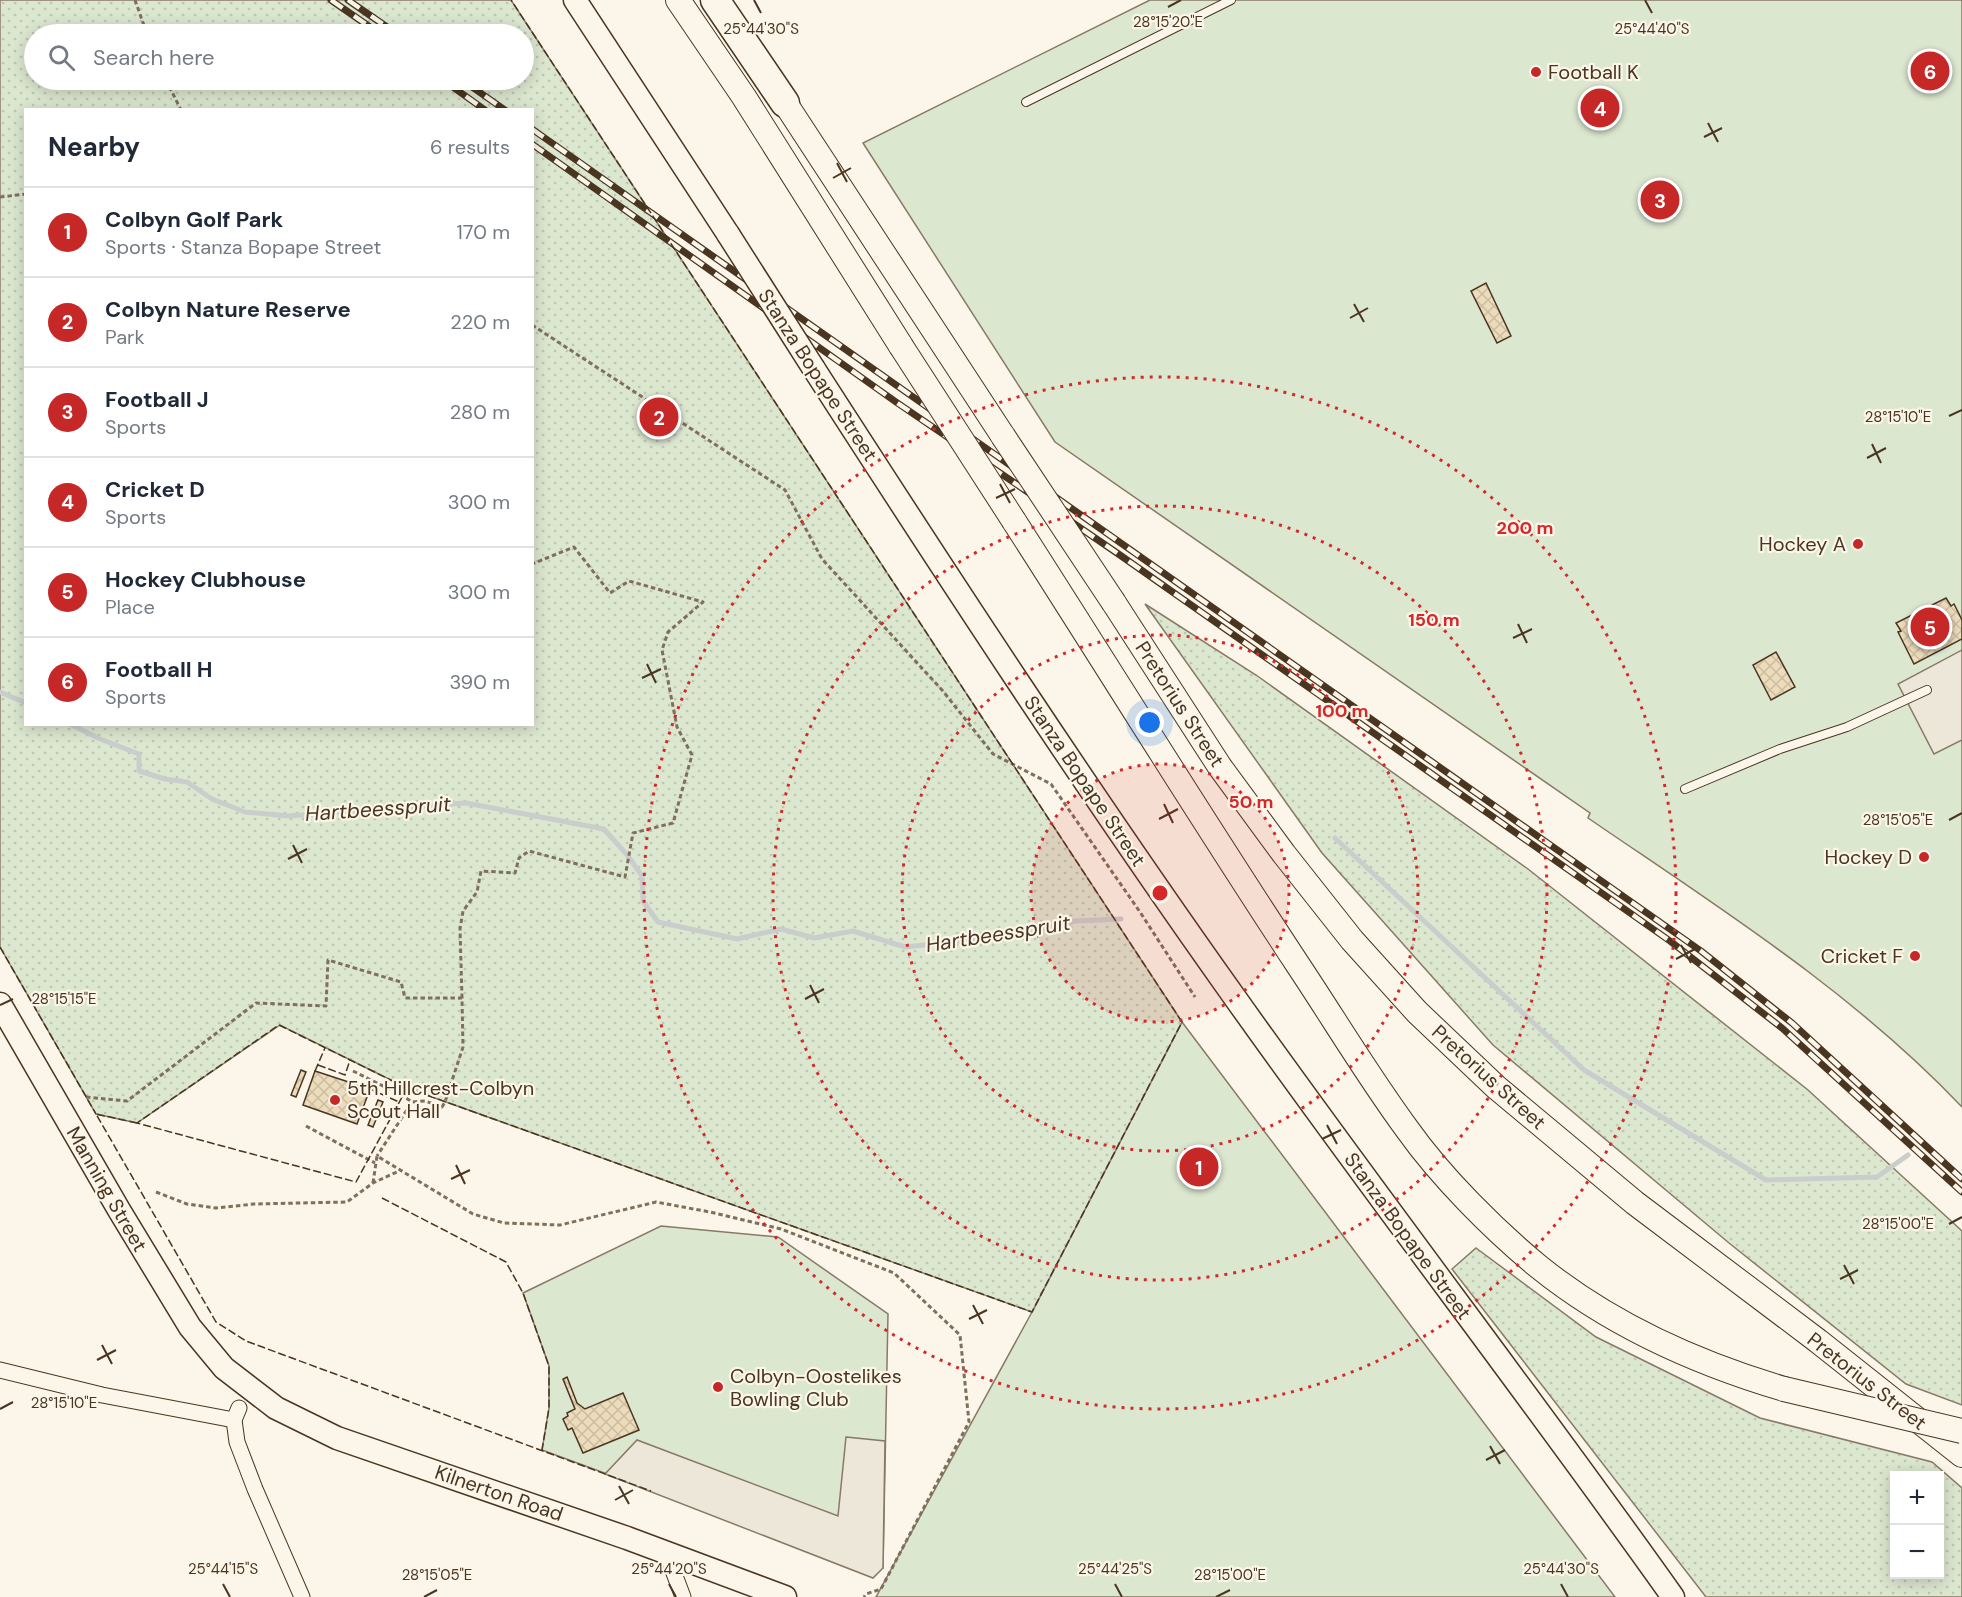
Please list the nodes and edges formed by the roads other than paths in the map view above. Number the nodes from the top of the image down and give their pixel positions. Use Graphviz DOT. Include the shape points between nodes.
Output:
graph roads {
  1 [pos="575,0"];
  2 [pos="678,0"];
  3 [pos="715,0"];
  4 [pos="727,0"];
  5 [pos="1231,0"];
  6 [pos="1026,102"];
  7 [pos="785,103"];
  8 [pos="1928,690"];
  9 [pos="1685,789"];
  10 [pos="0,1004"];
  11 [pos="224,1368"];
  12 [pos="0,1370"];
  13 [pos="1962,1431"];
  14 [pos="1962,1455"];
  15 [pos="666,1552"];
  16 [pos="302,1597"];
  17 [pos="683,1597"];
  18 [pos="785,1597"];
  19 [pos="1673,1597"];
  1 -- 19 [label="main road, Stanza Bopape Street, bridge" via="1021,686 1223,982"];
  2 -- 13 [label="main road, bridge" via="744,97 1258,905 1407,1130 1448,1180 1539,1267 1626,1325 1676,1351 1784,1389"];
  3 -- 7 [label="highway"];
  4 -- 7 [label="highway"];
  5 -- 6 [label="lane"];
  7 -- 14 [label="main road, Pretorius Street, bridge" via="1221,767 1352,940 1417,1012 1496,1087 1635,1203"];
  8 -- 9 [label="lane" via="1847,727 1780,749"];
  10 -- 11 [label="main road, Manning Street" via="161,1281 190,1327"];
  11 -- 15 [label="main road, Kilnerton Road" via="276,1407 337,1438"];
  12 -- 16 [label="street" via="74,1389 237,1414 237,1442 243,1459"];
  15 -- 17 [label="street"];
  15 -- 18 [label="main road, Kilnerton Road"];
}
